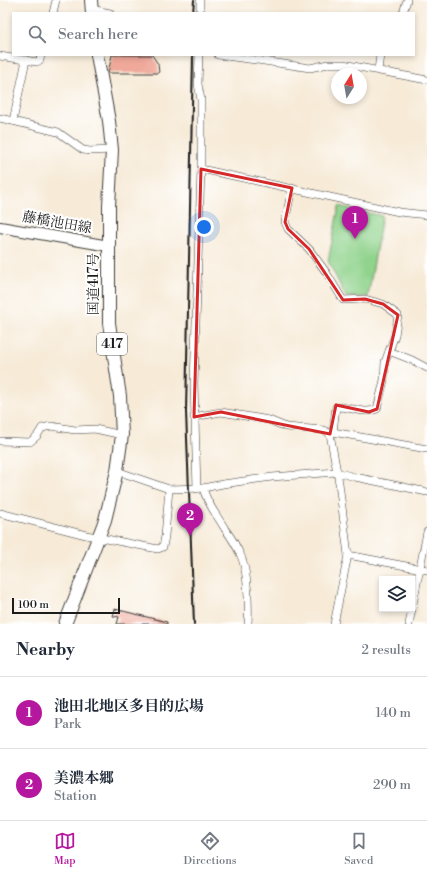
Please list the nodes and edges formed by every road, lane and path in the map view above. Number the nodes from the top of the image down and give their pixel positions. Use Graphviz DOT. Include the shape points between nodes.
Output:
graph roads {
  1 [pos="56,0"];
  2 [pos="200,0"];
  3 [pos="407,0"];
  4 [pos="91,7"];
  5 [pos="53,12"];
  6 [pos="107,12"];
  7 [pos="200,12"];
  8 [pos="404,12"];
  9 [pos="0,56"];
  10 [pos="41,56"];
  11 [pos="97,56"];
  12 [pos="199,56"];
  13 [pos="227,56"];
  14 [pos="380,56"];
  15 [pos="26,60"];
  16 [pos="378,70"];
  17 [pos="427,80"];
  18 [pos="0,118"];
  19 [pos="12,122"];
  20 [pos="112,150"];
  21 [pos="201,168"];
  22 [pos="292,188"];
  23 [pos="427,215"];
  24 [pos="0,227"];
  25 [pos="109,246"];
  26 [pos="389,351"];
  27 [pos="427,368"];
  28 [pos="194,417"];
  29 [pos="331,433"];
  30 [pos="122,435"];
  31 [pos="0,441"];
  32 [pos="427,449"];
  33 [pos="117,471"];
  34 [pos="336,472"];
  35 [pos="200,488"];
  36 [pos="168,489"];
  37 [pos="427,492"];
  38 [pos="0,513"];
  39 [pos="427,532"];
  40 [pos="98,538"];
  41 [pos="348,555"];
  42 [pos="424,569"];
  43 [pos="415,599"];
  44 [pos="411,612"];
  45 [pos="65,624"];
  46 [pos="248,624"];
  47 [pos="334,624"];
  48 [pos="409,624"];
  1 -- 5 [label="street"];
  2 -- 7 [label="street"];
  3 -- 8 [label="street"];
  4 -- 6 [label="street"];
  9 -- 15 [label="street"];
  10 -- 15 [label="street" via="37,62"];
  11 -- 20 [label="highway, 国道417号 / 417"];
  12 -- 21 [label="street"];
  13 -- 16 [label="street" via="310,68 343,64"];
  14 -- 16 [label="street"];
  15 -- 19 [label="street"];
  16 -- 17 [label="street"];
  18 -- 19 [label="street"];
  19 -- 20 [label="street" via="58,132 83,150"];
  20 -- 25 [label="highway, 国道417号 / 417"];
  21 -- 22 [label="street"];
  21 -- 28 [label="street"];
  22 -- 23 [label="street" via="399,212"];
  22 -- 26 [label="street" via="286,222 288,229 309,249 343,300 365,300 382,304 398,315"];
  24 -- 25 [label="main road, 藤橋池田線"];
  25 -- 30 [label="highway, 国道417号 / 417" via="109,323 120,396"];
  26 -- 27 [label="street"];
  26 -- 29 [label="street" via="376,409 369,412 336,407"];
  28 -- 29 [label="street" via="220,412 269,420 286,427 324,430"];
  28 -- 35 [label="street"];
  29 -- 32 [label="street"];
  29 -- 34 [label="street"];
  30 -- 31 [label="street" via="95,429 75,430 51,426 42,428 30,442"];
  30 -- 33 [label="highway, 国道417号 / 417"];
  33 -- 36 [label="street"];
  33 -- 40 [label="highway, 国道417号 / 417"];
  34 -- 35 [label="street" via="272,477"];
  34 -- 37 [label="street"];
  34 -- 41 [label="street"];
  35 -- 36 [label="street"];
  35 -- 46 [label="street" via="241,556 247,589"];
  36 -- 40 [label="street" via="163,547 158,549"];
  38 -- 40 [label="street"];
  39 -- 42 [label="street"];
  40 -- 45 [label="highway, 国道417号 / 417"];
  41 -- 42 [label="street"];
  41 -- 47 [label="street"];
  42 -- 43 [label="street"];
  44 -- 48 [label="street"];
}
